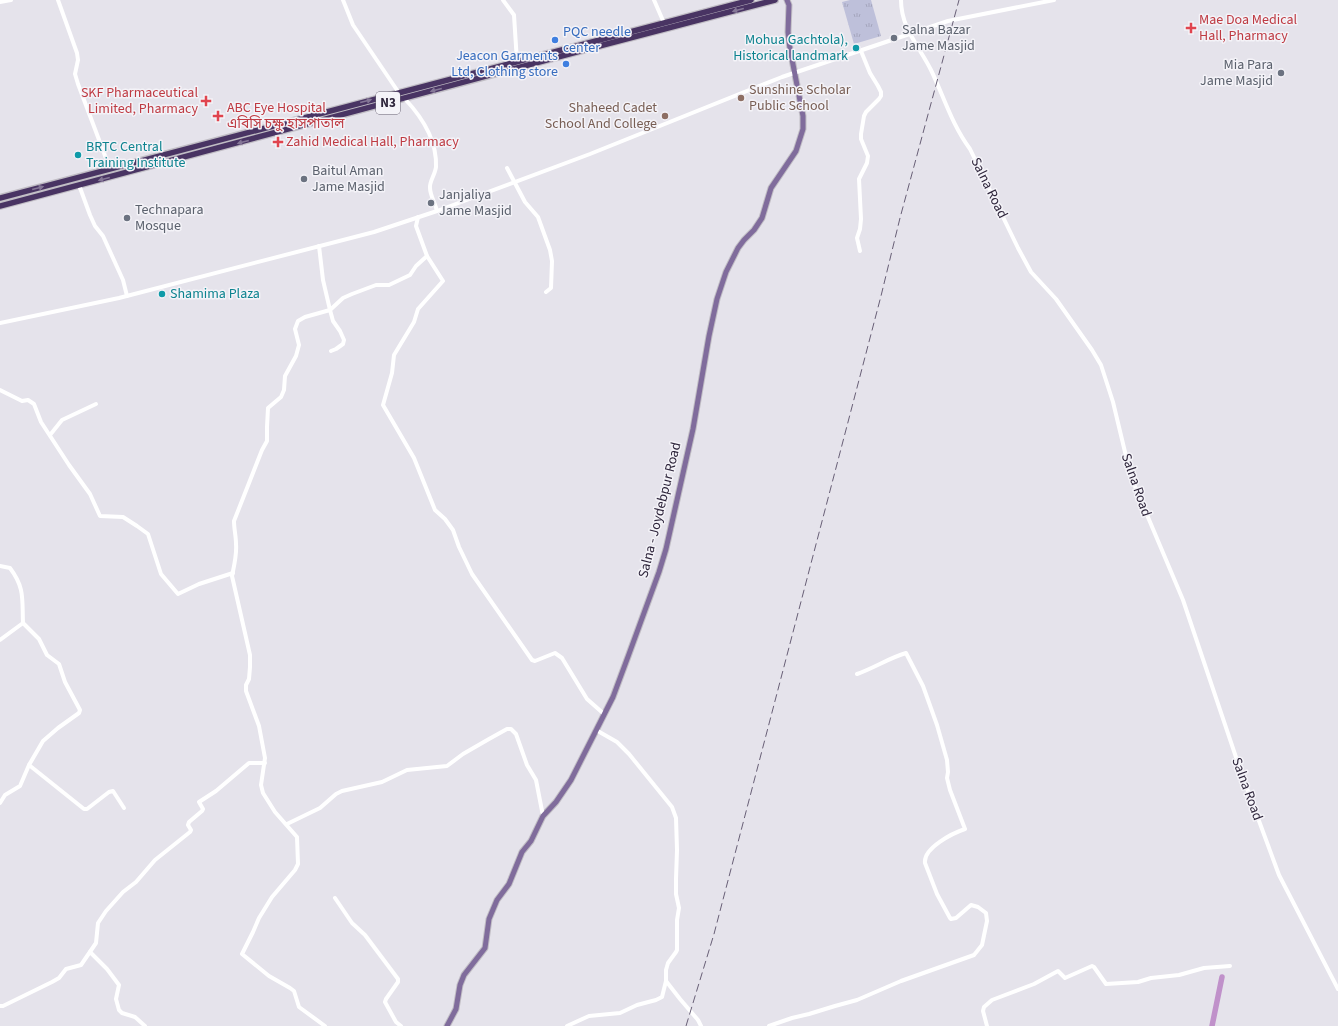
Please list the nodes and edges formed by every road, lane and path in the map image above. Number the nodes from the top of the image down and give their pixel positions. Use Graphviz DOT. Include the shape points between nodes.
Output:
graph roads {
  1 [pos="11,0"];
  2 [pos="58,0"];
  3 [pos="343,0"];
  4 [pos="503,0"];
  5 [pos="654,0"];
  6 [pos="751,0"];
  7 [pos="775,0"];
  8 [pos="787,0"];
  9 [pos="901,0"];
  10 [pos="1054,0"];
  11 [pos="0,2"];
  12 [pos="664,23"];
  13 [pos="910,34"];
  14 [pos="861,51"];
  15 [pos="517,62"];
  16 [pos="794,74"];
  17 [pos="399,93"];
  18 [pos="405,99"];
  19 [pos="506,168"];
  20 [pos="110,169"];
  21 [pos="514,182"];
  22 [pos="80,185"];
  23 [pos="0,198"];
  24 [pos="0,206"];
  25 [pos="437,211"];
  26 [pos="418,217"];
  27 [pos="319,246"];
  28 [pos="860,251"];
  29 [pos="427,256"];
  30 [pos="546,292"];
  31 [pos="127,296"];
  32 [pos="330,310"];
  33 [pos="0,323"];
  34 [pos="331,351"];
  35 [pos="0,390"];
  36 [pos="96,404"];
  37 [pos="50,435"];
  38 [pos="0,566"];
  39 [pos="233,573"];
  40 [pos="23,623"];
  41 [pos="0,640"];
  42 [pos="857,674"];
  43 [pos="604,714"];
  44 [pos="596,730"];
  45 [pos="265,763"];
  46 [pos="29,765"];
  47 [pos="0,802"];
  48 [pos="124,808"];
  49 [pos="543,816"];
  50 [pos="287,824"];
  51 [pos="335,898"];
  52 [pos="90,952"];
  53 [pos="1230,966"];
  54 [pos="666,981"];
  55 [pos="1338,989"];
  56 [pos="0,1006"];
  57 [pos="144,1026"];
  58 [pos="325,1026"];
  59 [pos="401,1026"];
  60 [pos="447,1026"];
  61 [pos="567,1026"];
  62 [pos="701,1026"];
  63 [pos="769,1026"];
  64 [pos="986,1026"];
  1 -- 11 [label="street"];
  2 -- 20 [label="street" via="77,52 75,74 78,84"];
  3 -- 17 [label="street" via="353,25"];
  4 -- 15 [label="street" via="514,15"];
  5 -- 12 [label="street"];
  6 -- 12 [label="highway, N3"];
  7 -- 18 [label="highway, N3, one-way"];
  8 -- 16 [label="main road, Salna - Joydebpur Road" via="788,32"];
  9 -- 13 [label="street, Salna Road" via="901,11"];
  10 -- 13 [label="street" via="948,21"];
  12 -- 15 [label="highway, N3"];
  13 -- 14 [label="street"];
  13 -- 55 [label="street, Salna Road" via="930,68 960,136 970,149 1031,272 1056,299 1101,365 1113,402 1131,477 1183,600 1279,875"];
  14 -- 16 [label="street"];
  14 -- 28 [label="street" via="867,68 881,92 879,99 864,116 861,134 868,156 859,179 861,219 857,238"];
  15 -- 17 [label="highway, N3"];
  16 -- 21 [label="street"];
  16 -- 43 [label="main road, Salna - Joydebpur Road" via="803,116 801,138 796,151 771,188 762,218 741,244 726,272 716,306 693,429 666,549 629,654"];
  20 -- 17 [label="highway, N3, one-way"];
  18 -- 22 [label="highway, N3, one-way"];
  18 -- 25 [label="street" via="424,122 434,148 436,163 430,190"];
  19 -- 21 [label="street"];
  23 -- 20 [label="highway, N3, one-way"];
  21 -- 25 [label="street"];
  21 -- 30 [label="street" via="525,202 538,217 550,250 551,288"];
  22 -- 24 [label="highway, N3"];
  22 -- 31 [label="street" via="90,215 103,236 123,280"];
  25 -- 26 [label="street"];
  26 -- 27 [label="street" via="374,232"];
  26 -- 29 [label="street" via="416,226"];
  27 -- 31 [label="street"];
  27 -- 32 [label="street"];
  29 -- 32 [label="street" via="410,275 389,285 376,285 352,294 343,298"];
  29 -- 43 [label="street" via="443,281 418,309 414,322 394,355 383,405 414,458 435,510 450,524 472,574 500,616 532,660 555,653 562,658 587,699"];
  31 -- 33 [label="street"];
  32 -- 34 [label="street" via="344,340 343,344"];
  32 -- 39 [label="street" via="305,317 296,324 299,345 296,356 285,376 281,397 268,408 267,441 234,521 236,546"];
  35 -- 37 [label="street" via="22,401 31,401"];
  36 -- 37 [label="street" via="62,420"];
  37 -- 39 [label="street" via="90,494 100,516 123,517 148,534 161,574 178,594"];
  38 -- 40 [label="street" via="10,568 20,583"];
  39 -- 45 [label="street" via="234,592 250,655 246,691 259,726"];
  40 -- 41 [label="street"];
  40 -- 46 [label="street" via="39,639 47,655 60,664 65,682 80,710 43,741"];
  42 -- 63 [label="street" via="906,652 920,680 937,725 947,760 950,790 965,829 952,834 927,853 924,864 950,918 956,918 971,905 986,913 982,945 974,955 901,981 866,997"];
  43 -- 44 [label="main road, Salna - Joydebpur Road"];
  44 -- 49 [label="main road, Salna - Joydebpur Road" via="571,780"];
  44 -- 54 [label="street" via="616,742 629,754 672,807 676,818 676,894 679,908 677,950 668,963"];
  45 -- 50 [label="street" via="261,785 263,793"];
  45 -- 52 [label="street" via="249,763 199,802 203,809 189,822 190,832 155,860 136,882 123,892 98,923 97,937"];
  46 -- 47 [label="street" via="20,786 5,795"];
  46 -- 48 [label="street" via="84,809 113,791"];
  49 -- 50 [label="street" via="536,780 527,765 516,734 512,729 507,729 447,766 407,770 382,782 342,791 320,808"];
  49 -- 60 [label="main road, Salna - Joydebpur Road" via="531,841 522,852 509,884 495,904 487,929 485,948 464,975 456,1009"];
  50 -- 58 [label="street" via="297,836 298,864 272,897 242,954 269,976 290,988 294,992 298,1007"];
  51 -- 59 [label="street" via="398,979 386,1002 396,1022"];
  52 -- 56 [label="street" via="81,965 66,969 52,982"];
  52 -- 57 [label="street" via="119,985 116,999 119,1010 136,1016"];
  53 -- 64 [label="street" via="1204,968 1138,982 1106,984 1092,966 1065,978 1058,971 1034,984 992,1000 983,1011"];
  54 -- 61 [label="street" via="662,996 656,1000 620,1013 589,1016"];
  54 -- 62 [label="street"];
}
